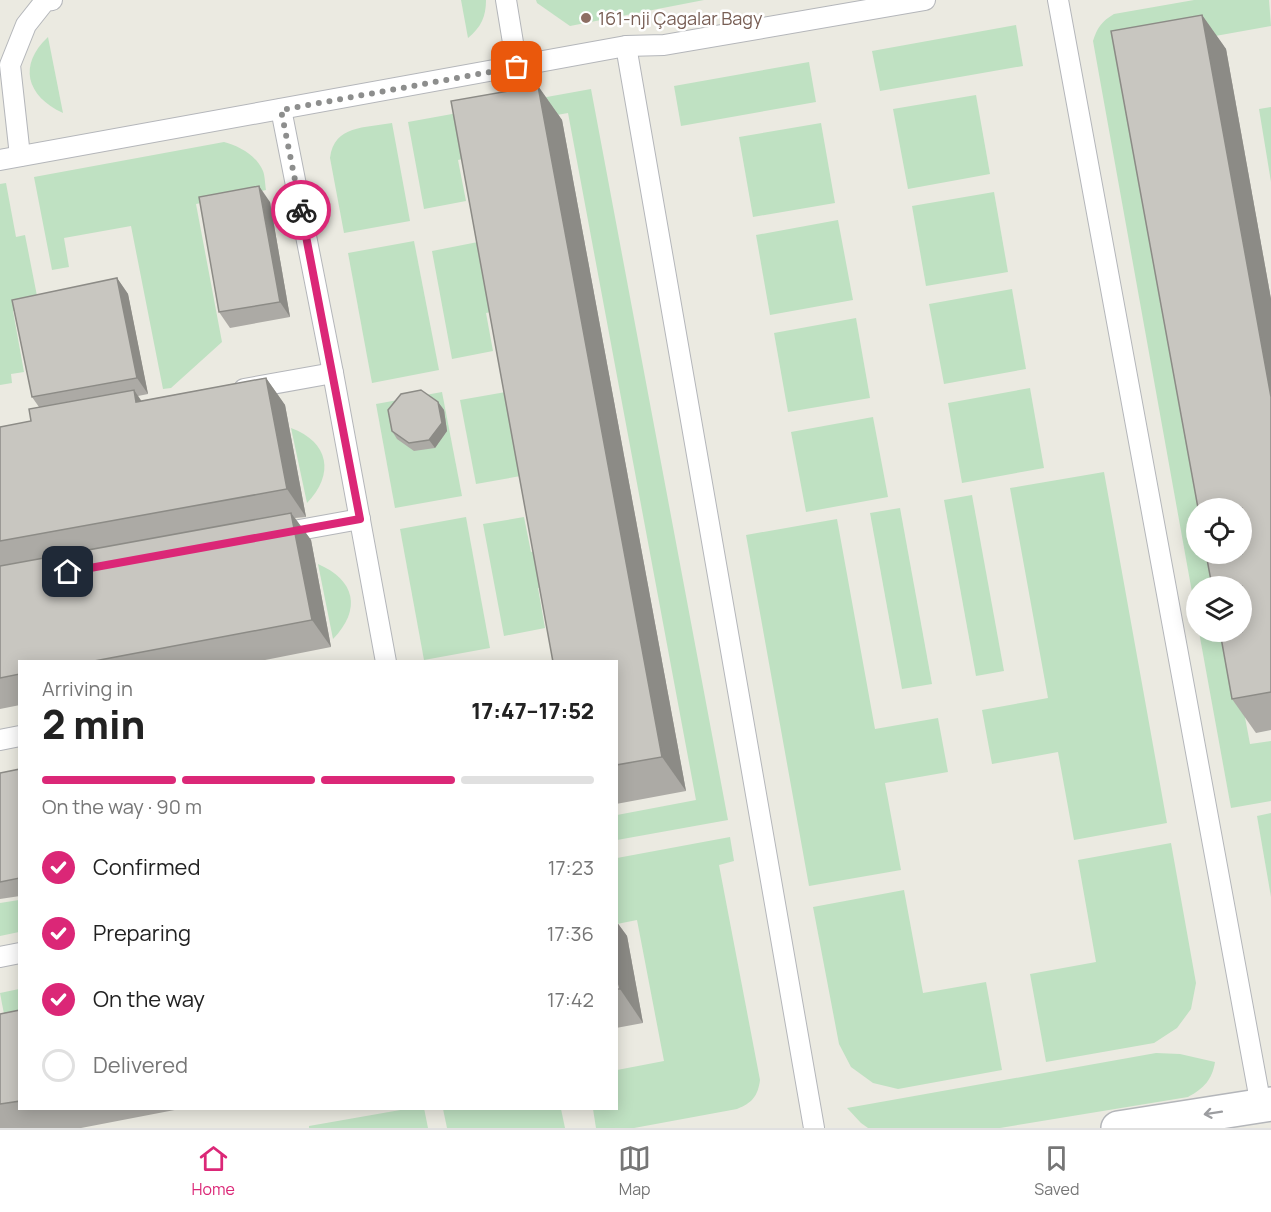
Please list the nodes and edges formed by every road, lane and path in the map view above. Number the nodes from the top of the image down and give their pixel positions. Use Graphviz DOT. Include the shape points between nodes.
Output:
graph roads {
  1 [pos="52,0"];
  2 [pos="506,0"];
  3 [pos="925,0"];
  4 [pos="1058,0"];
  5 [pos="626,46"];
  6 [pos="517,67"];
  7 [pos="281,110"];
  8 [pos="20,156"];
  9 [pos="0,160"];
  10 [pos="333,373"];
  11 [pos="230,392"];
  12 [pos="360,519"];
  13 [pos="256,538"];
  14 [pos="383,660"];
  15 [pos="18,736"];
  16 [pos="0,740"];
  17 [pos="18,953"];
  18 [pos="0,957"];
  19 [pos="1266,1105"];
  20 [pos="814,1128"];
  21 [pos="1118,1128"];
  1 -- 8 [label="lane" via="45,2 26,25 10,65"];
  2 -- 6 [label="lane"];
  3 -- 5 [label="lane" via="664,45"];
  4 -- 19 [label="lane"];
  5 -- 6 [label="lane"];
  5 -- 20 [label="lane"];
  6 -- 7 [label="lane"];
  7 -- 8 [label="lane"];
  7 -- 10 [label="lane"];
  8 -- 9 [label="lane"];
  10 -- 11 [label="lane"];
  10 -- 12 [label="lane"];
  12 -- 13 [label="lane"];
  12 -- 14 [label="lane"];
  15 -- 16 [label="lane"];
  17 -- 18 [label="lane"];
  19 -- 21 [label="street, one-way"];
}
